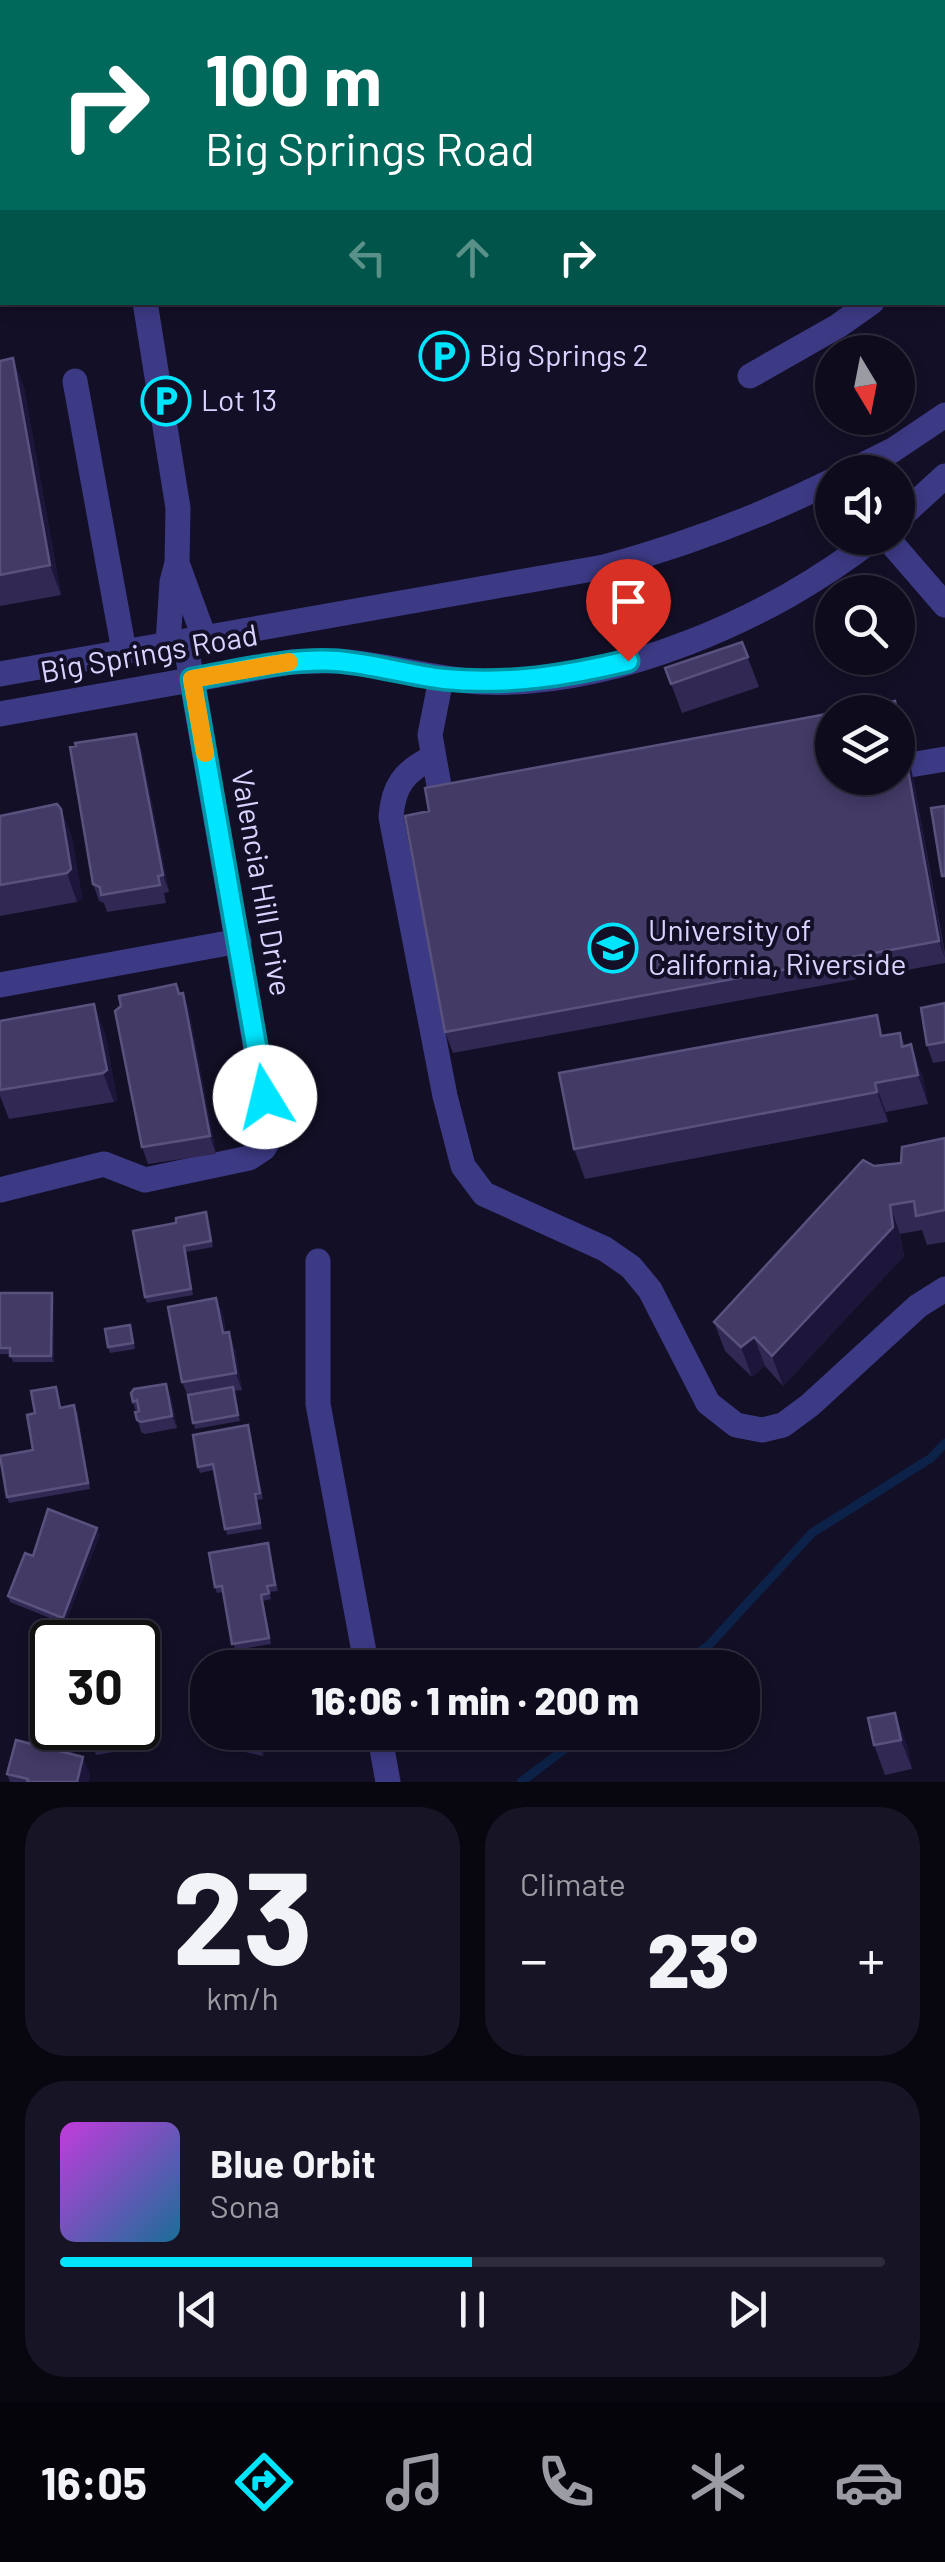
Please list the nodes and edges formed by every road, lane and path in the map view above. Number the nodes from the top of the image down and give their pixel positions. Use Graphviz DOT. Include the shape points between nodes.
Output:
graph roads {
  1 [pos="145,305"];
  2 [pos="868,305"];
  3 [pos="750,376"];
  4 [pos="76,381"];
  5 [pos="945,415"];
  6 [pos="883,455"];
  7 [pos="945,476"];
  8 [pos="815,489"];
  9 [pos="915,503"];
  10 [pos="847,555"];
  11 [pos="902,555"];
  12 [pos="177,562"];
  13 [pos="945,606"];
  14 [pos="186,640"];
  15 [pos="124,652"];
  16 [pos="0,674"];
  17 [pos="441,678"];
  18 [pos="192,679"];
  19 [pos="0,714"];
  20 [pos="432,758"];
  21 [pos="945,759"];
  22 [pos="915,764"];
  23 [pos="443,808"];
  24 [pos="239,940"];
  25 [pos="0,985"];
  26 [pos="0,1190"];
  27 [pos="318,1260"];
  28 [pos="945,1288"];
  29 [pos="364,1650"];
  30 [pos="382,1750"];
  31 [pos="388,1782"];
  1 -- 12 [label="street" via="178,508"];
  2 -- 3 [label="street"];
  4 -- 15 [label="street"];
  5 -- 6 [label="street"];
  7 -- 9 [label="street"];
  8 -- 14 [label="street, Big Springs Road" via="755,517 604,568"];
  10 -- 17 [label="street, Big Springs Road" via="758,612 628,661 526,680"];
  11 -- 13 [label="street"];
  12 -- 14 [label="street"];
  12 -- 14 [label="street" via="172,582"];
  14 -- 15 [label="street, Big Springs Road"];
  14 -- 18 [label="street, Valencia Hill Drive"];
  15 -- 16 [label="street, Big Springs Road"];
  17 -- 18 [label="street, Big Springs Road" via="338,661"];
  17 -- 20 [label="street"];
  18 -- 19 [label="street, Big Springs Road"];
  18 -- 24 [label="street, Valencia Hill Drive"];
  20 -- 23 [label="street"];
  20 -- 28 [label="street" via="403,776 391,817 445,1096 463,1166 484,1194 606,1249 631,1267 650,1290 708,1403 736,1425 762,1430 783,1424"];
  21 -- 22 [label="street"];
  24 -- 25 [label="street"];
  24 -- 26 [label="street, Valencia Hill Drive" via="271,1136 264,1148 249,1158 145,1180 104,1164"];
  27 -- 29 [label="street" via="318,1404"];
  30 -- 31 [label="street"];
}
